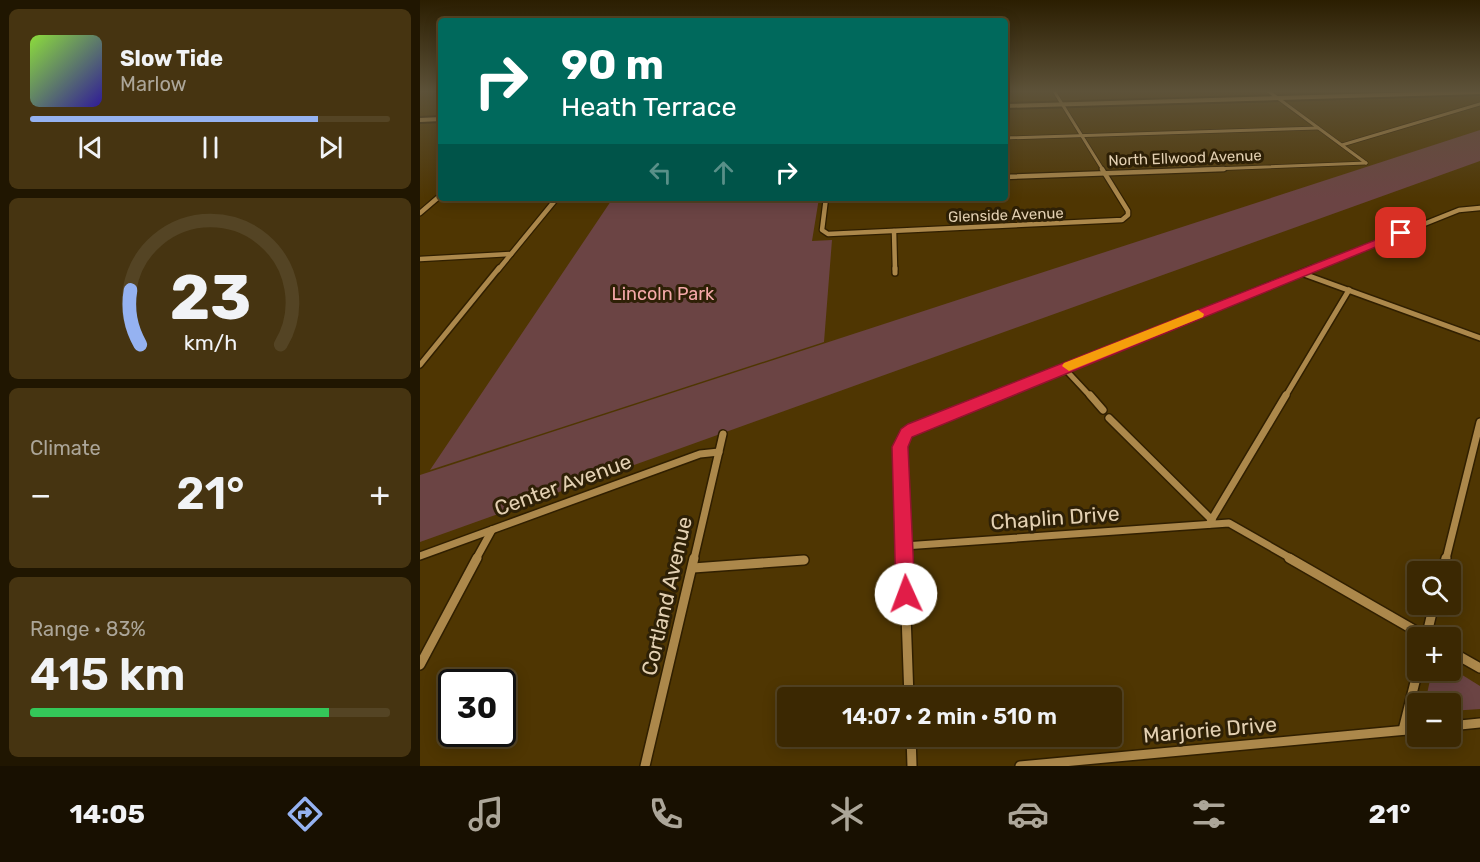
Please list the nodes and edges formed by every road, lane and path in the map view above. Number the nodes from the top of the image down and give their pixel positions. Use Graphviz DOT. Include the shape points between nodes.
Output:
graph roads {
  1 [pos="1076,127"];
  2 [pos="1403,127"];
  3 [pos="1318,128"];
  4 [pos="1081,135"];
  5 [pos="1008,138"];
  6 [pos="1342,145"];
  7 [pos="1104,173"];
  8 [pos="1008,177"];
  9 [pos="438,198"];
  10 [pos="554,201"];
  11 [pos="826,201"];
  12 [pos="1480,208"];
  13 [pos="420,213"];
  14 [pos="894,231"];
  15 [pos="510,254"];
  16 [pos="420,259"];
  17 [pos="895,273"];
  18 [pos="1300,273"];
  19 [pos="1349,290"];
  20 [pos="1480,338"];
  21 [pos="420,365"];
  22 [pos="1064,368"];
  23 [pos="1103,410"];
  24 [pos="1109,418"];
  25 [pos="1480,422"];
  26 [pos="723,434"];
  27 [pos="719,452"];
  28 [pos="1210,522"];
  29 [pos="492,530"];
  30 [pos="904,546"];
  31 [pos="420,556"];
  32 [pos="804,560"];
  33 [pos="1446,561"];
  34 [pos="693,568"];
  35 [pos="1410,627"];
  36 [pos="1461,657"];
  37 [pos="420,665"];
  38 [pos="1480,668"];
  39 [pos="1415,681"];
  40 [pos="909,687"];
  41 [pos="1480,723"];
  42 [pos="1461,725"];
  43 [pos="1403,730"];
  44 [pos="1407,730"];
  45 [pos="911,747"];
  46 [pos="645,766"];
  47 [pos="912,766"];
  48 [pos="1020,766"];
  1 -- 4 [label="street"];
  2 -- 6 [label="street"];
  3 -- 4 [label="street"];
  3 -- 6 [label="street"];
  4 -- 5 [label="street"];
  4 -- 7 [label="street"];
  6 -- 7 [label="street, North Ellwood Avenue" via="1366,163"];
  7 -- 8 [label="street, North Ellwood Avenue"];
  7 -- 14 [label="street, Glenside Avenue" via="1128,211 1117,222"];
  9 -- 13 [label="street"];
  10 -- 15 [label="street"];
  11 -- 14 [label="street, Glenside Avenue" via="824,233"];
  12 -- 18 [label="street" via="1459,210"];
  14 -- 17 [label="street"];
  15 -- 16 [label="street"];
  15 -- 21 [label="street"];
  18 -- 19 [label="street"];
  18 -- 22 [label="street"];
  19 -- 20 [label="street"];
  19 -- 28 [label="street"];
  22 -- 23 [label="street"];
  22 -- 30 [label="street" via="906,433 900,447"];
  24 -- 28 [label="street"];
  25 -- 33 [label="street"];
  26 -- 27 [label="street, Cortland Avenue"];
  27 -- 29 [label="street, Center Avenue" via="700,454"];
  27 -- 34 [label="street, Cortland Avenue"];
  28 -- 30 [label="street, Chaplin Drive"];
  28 -- 35 [label="street, Chaplin Drive" via="1229,523"];
  29 -- 31 [label="street, Center Avenue"];
  29 -- 37 [label="street"];
  30 -- 40 [label="street"];
  32 -- 34 [label="street"];
  34 -- 46 [label="street, Cortland Avenue"];
  36 -- 38 [label="street"];
  39 -- 43 [label="street"];
  41 -- 42 [label="street"];
  43 -- 44 [label="street, Marjorie Drive"];
  43 -- 48 [label="street, Marjorie Drive"];
  45 -- 47 [label="street"];
}
